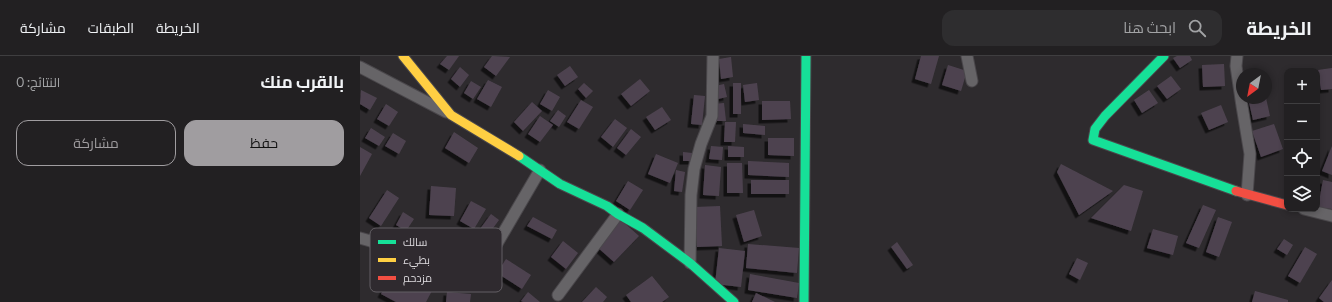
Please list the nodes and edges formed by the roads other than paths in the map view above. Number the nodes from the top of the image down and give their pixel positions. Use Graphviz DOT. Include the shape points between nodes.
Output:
graph roads {
  1 [pos="403,56"];
  2 [pos="713,56"];
  3 [pos="806,56"];
  4 [pos="967,56"];
  5 [pos="1164,56"];
  6 [pos="1237,56"];
  7 [pos="360,67"];
  8 [pos="972,81"];
  9 [pos="452,115"];
  10 [pos="540,170"];
  11 [pos="1246,195"];
  12 [pos="1284,204"];
  13 [pos="1316,212"];
  14 [pos="618,214"];
  15 [pos="1332,216"];
  16 [pos="502,235"];
  17 [pos="360,238"];
  18 [pos="370,241"];
  19 [pos="690,263"];
  20 [pos="558,296"];
  21 [pos="734,302"];
  22 [pos="804,302"];
  1 -- 9 [label="street"];
  2 -- 19 [label="street" via="712,116 694,169 691,195"];
  3 -- 22 [label="street"];
  4 -- 8 [label="street"];
  5 -- 11 [label="street" via="1105,116 1095,128 1093,140"];
  6 -- 11 [label="street" via="1236,66 1250,154"];
  7 -- 9 [label="street"];
  9 -- 10 [label="street"];
  10 -- 14 [label="street" via="560,184 607,206"];
  10 -- 16 [label="street"];
  11 -- 12 [label="street"];
  13 -- 15 [label="street"];
  14 -- 19 [label="street" via="643,228"];
  14 -- 20 [label="street"];
  17 -- 18 [label="street"];
  19 -- 21 [label="street"];
}
